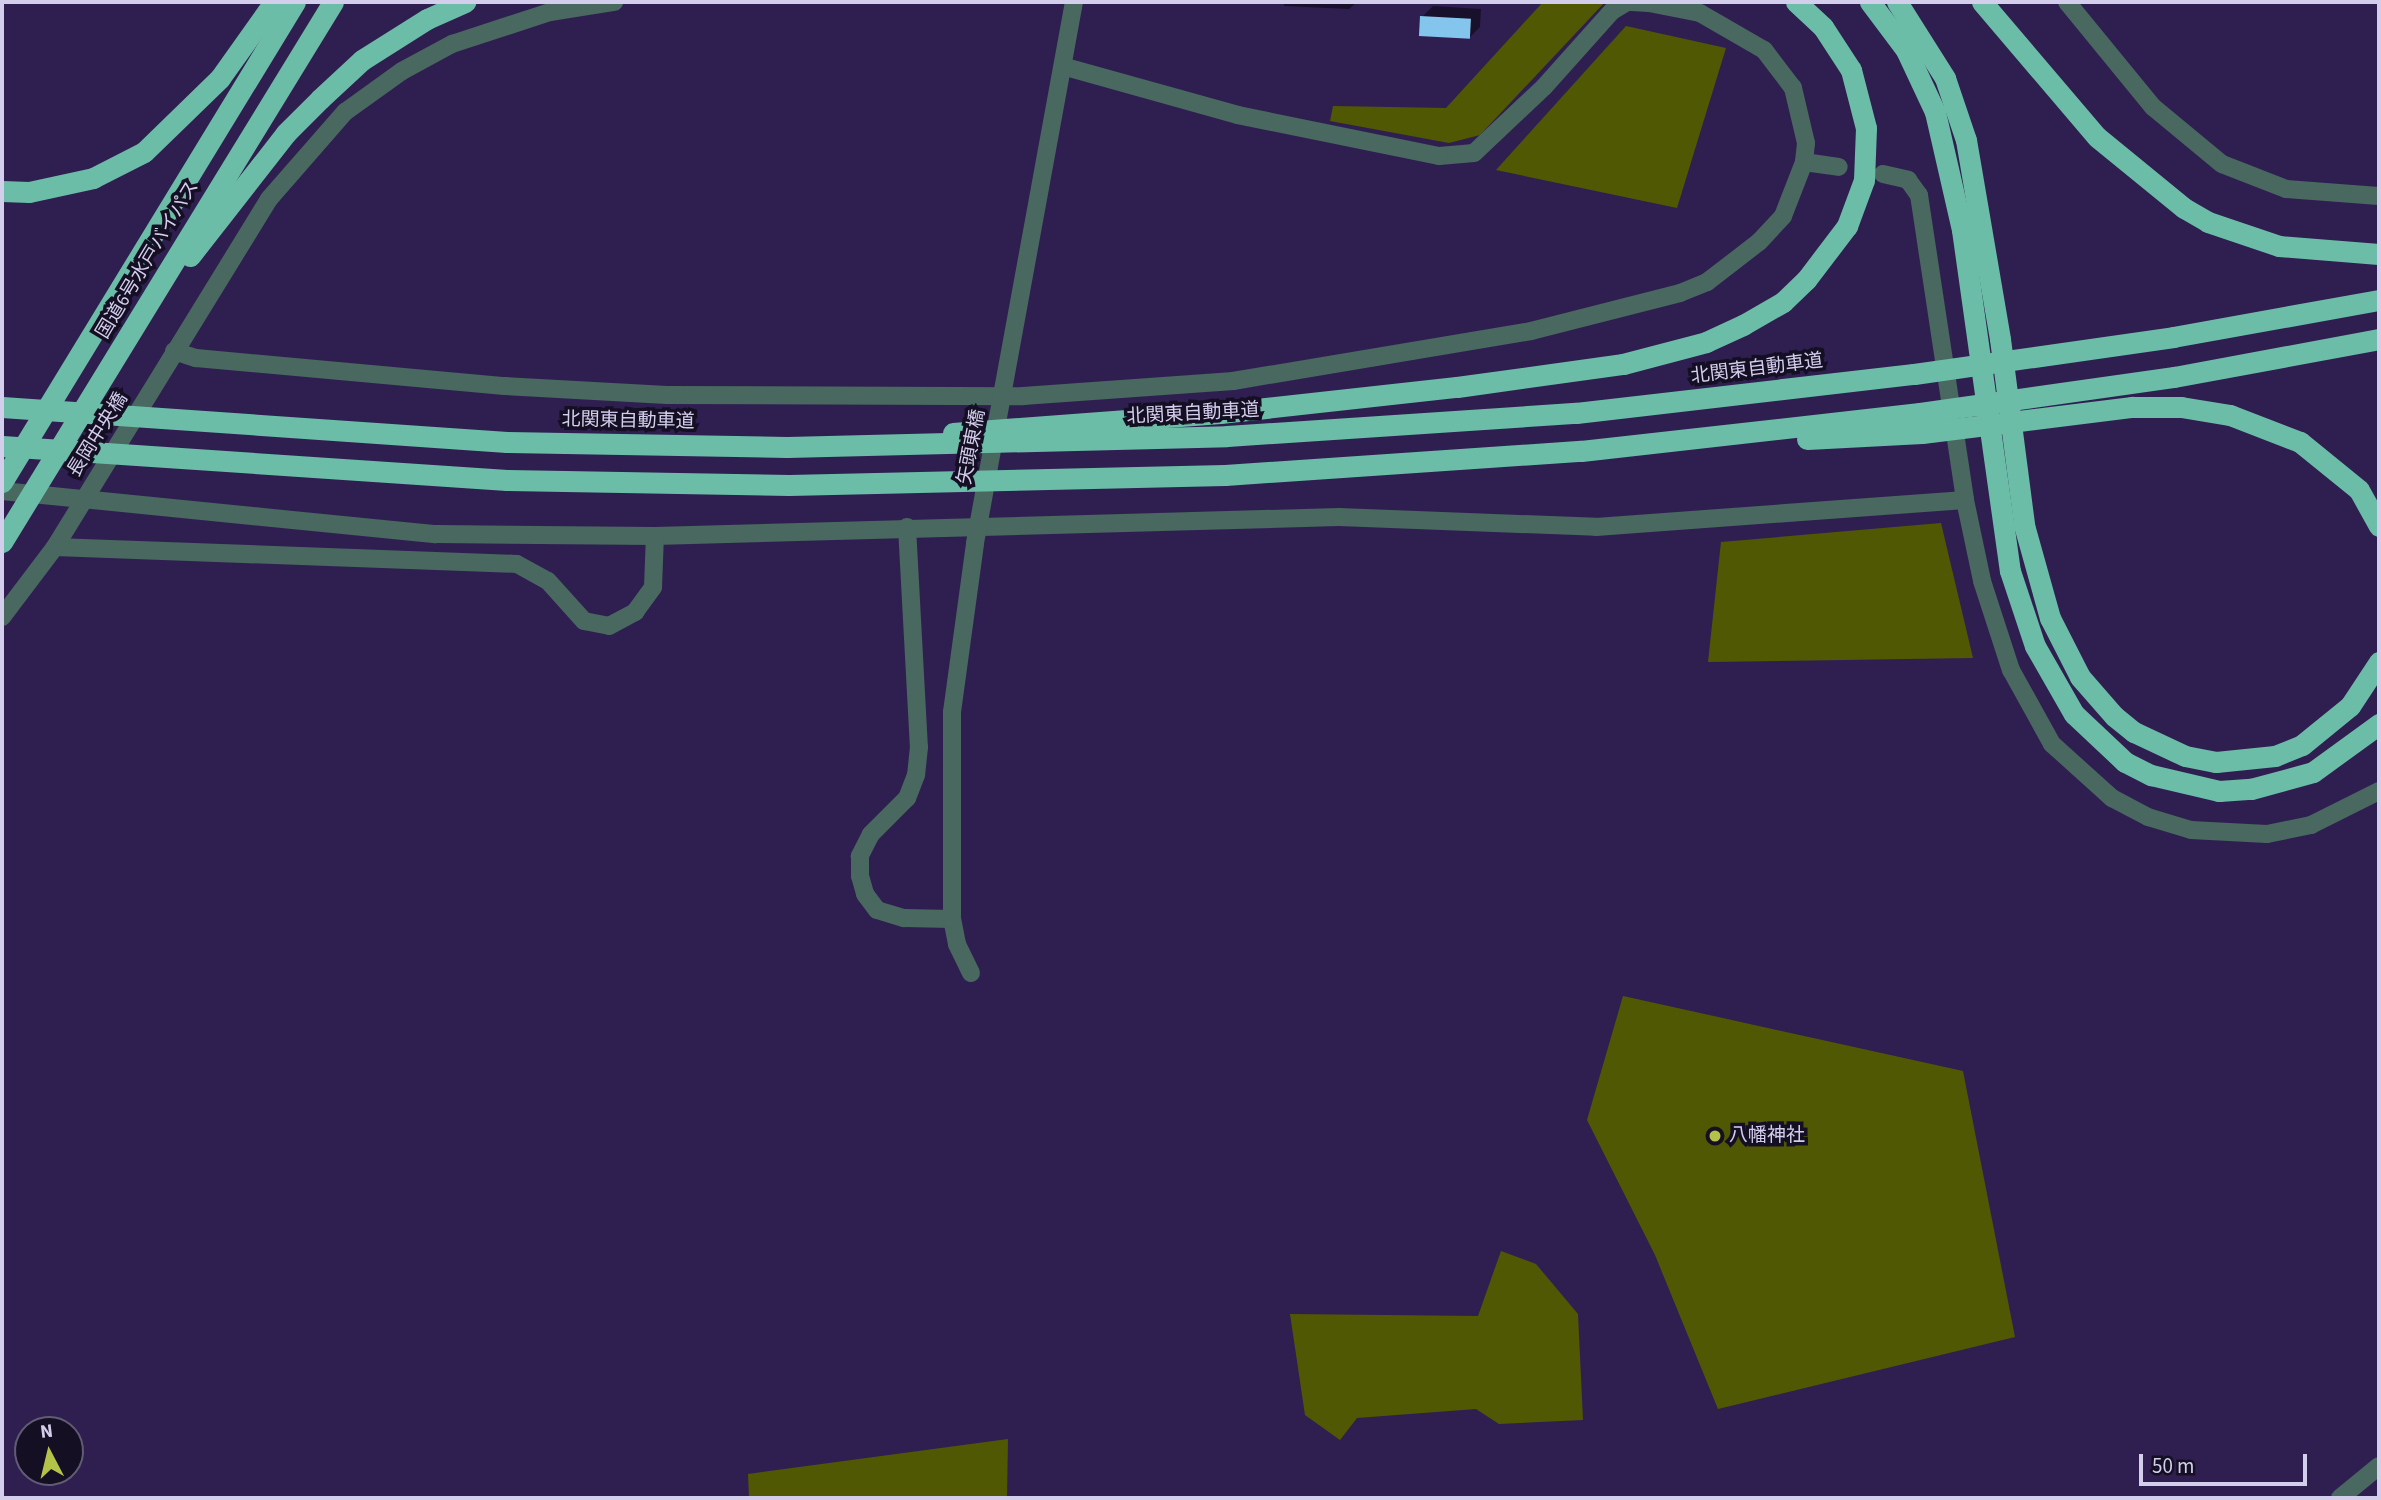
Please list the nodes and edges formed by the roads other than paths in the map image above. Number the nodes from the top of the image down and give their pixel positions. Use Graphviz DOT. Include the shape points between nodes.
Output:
graph roads {
  1 [pos="274,2"];
  2 [pos="295,2"];
  3 [pos="333,2"];
  4 [pos="464,2"];
  5 [pos="614,2"];
  6 [pos="1074,2"];
  7 [pos="1796,2"];
  8 [pos="1870,2"];
  9 [pos="1897,2"];
  10 [pos="1982,2"];
  11 [pos="2067,2"];
  12 [pos="1702,7"];
  13 [pos="1063,66"];
  14 [pos="1804,162"];
  15 [pos="1839,167"];
  16 [pos="1883,174"];
  17 [pos="2,191"];
  18 [pos="2379,196"];
  19 [pos="2379,254"];
  20 [pos="2379,300"];
  21 [pos="139,318"];
  22 [pos="2379,339"];
  23 [pos="174,351"];
  24 [pos="2,407"];
  25 [pos="2038,407"];
  26 [pos="2,446"];
  27 [pos="787,447"];
  28 [pos="2,482"];
  29 [pos="2,491"];
  30 [pos="1965,500"];
  31 [pos="2379,526"];
  32 [pos="907,527"];
  33 [pos="655,536"];
  34 [pos="2,542"];
  35 [pos="55,547"];
  36 [pos="2,617"];
  37 [pos="2379,662"];
  38 [pos="2379,724"];
  39 [pos="2379,791"];
  40 [pos="952,919"];
  41 [pos="971,973"];
  42 [pos="2379,1466"];
  43 [pos="2340,1498"];
  1 -- 17 [label="highway" via="220,78 144,152 93,178 29,192"];
  2 -- 28 [label="highway, 国道6号水戸バイパス"];
  3 -- 21 [label="highway, 国道6号水戸バイパス"];
  4 -- 21 [label="highway" via="427,19 362,60 320,99 286,133"];
  5 -- 23 [label="street, 長岡中央橋" via="550,12 486,30 402,71 345,112 269,200"];
  6 -- 13 [label="street, 矢頭東橋"];
  7 -- 27 [label="highway" via="1822,27 1851,70 1866,128 1864,180 1847,226 1814,271 1783,302 1743,326 1706,342 1636,361 1457,387 1220,413"];
  8 -- 38 [label="highway" via="1906,50 1938,122 1962,230 2010,571 2035,646 2074,714 2099,741 2134,766 2186,786 2219,791 2261,788 2313,772"];
  9 -- 37 [label="highway" via="1945,78 1966,140 2000,339 2024,525 2050,618 2080,677 2134,732 2185,756 2216,762 2275,756 2302,745 2350,706"];
  10 -- 19 [label="highway" via="2097,137 2184,208 2208,222 2279,246"];
  11 -- 18 [label="street" via="2153,107 2222,164 2286,189"];
  12 -- 13 [label="street" via="1627,2 1612,11 1544,87 1474,153 1439,156 1238,115"];
  12 -- 14 [label="street" via="1764,50 1780,67 1801,114"];
  13 -- 40 [label="street, 矢頭東橋" via="975,543 952,712"];
  14 -- 15 [label="street"];
  14 -- 23 [label="street" via="1783,216 1759,242 1707,282 1680,293 1531,331 1233,380 1023,397 667,395 505,386 196,358"];
  16 -- 30 [label="street" via="1909,180 1919,195"];
  20 -- 27 [label="highway, 北関東自動車道" via="2032,358 1576,413 1268,434 1010,445"];
  21 -- 34 [label="highway, 国道6号水戸バイパス"];
  22 -- 25 [label="highway"];
  23 -- 35 [label="street, 長岡中央橋"];
  24 -- 27 [label="highway, 北関東自動車道" via="507,442"];
  25 -- 26 [label="highway" via="1921,423 1225,475 789,485 507,480"];
  25 -- 31 [label="highway" via="2181,407 2266,426 2331,463 2359,490"];
  29 -- 33 [label="street" via="436,534"];
  30 -- 32 [label="street" via="1596,527 1339,517"];
  30 -- 39 [label="street" via="1995,628 2030,708 2052,744 2112,798 2148,817 2191,830 2267,834 2311,825"];
  32 -- 33 [label="street"];
  32 -- 40 [label="street" via="919,747 916,775 907,798 871,834 860,856 860,876 864,894 877,910 904,918"];
  33 -- 35 [label="street" via="653,587 635,612 609,626 584,621 548,581 517,564"];
  35 -- 36 [label="street, 長岡中央橋"];
  40 -- 41 [label="street, 矢頭東橋" via="957,944"];
  42 -- 43 [label="street"];
}
